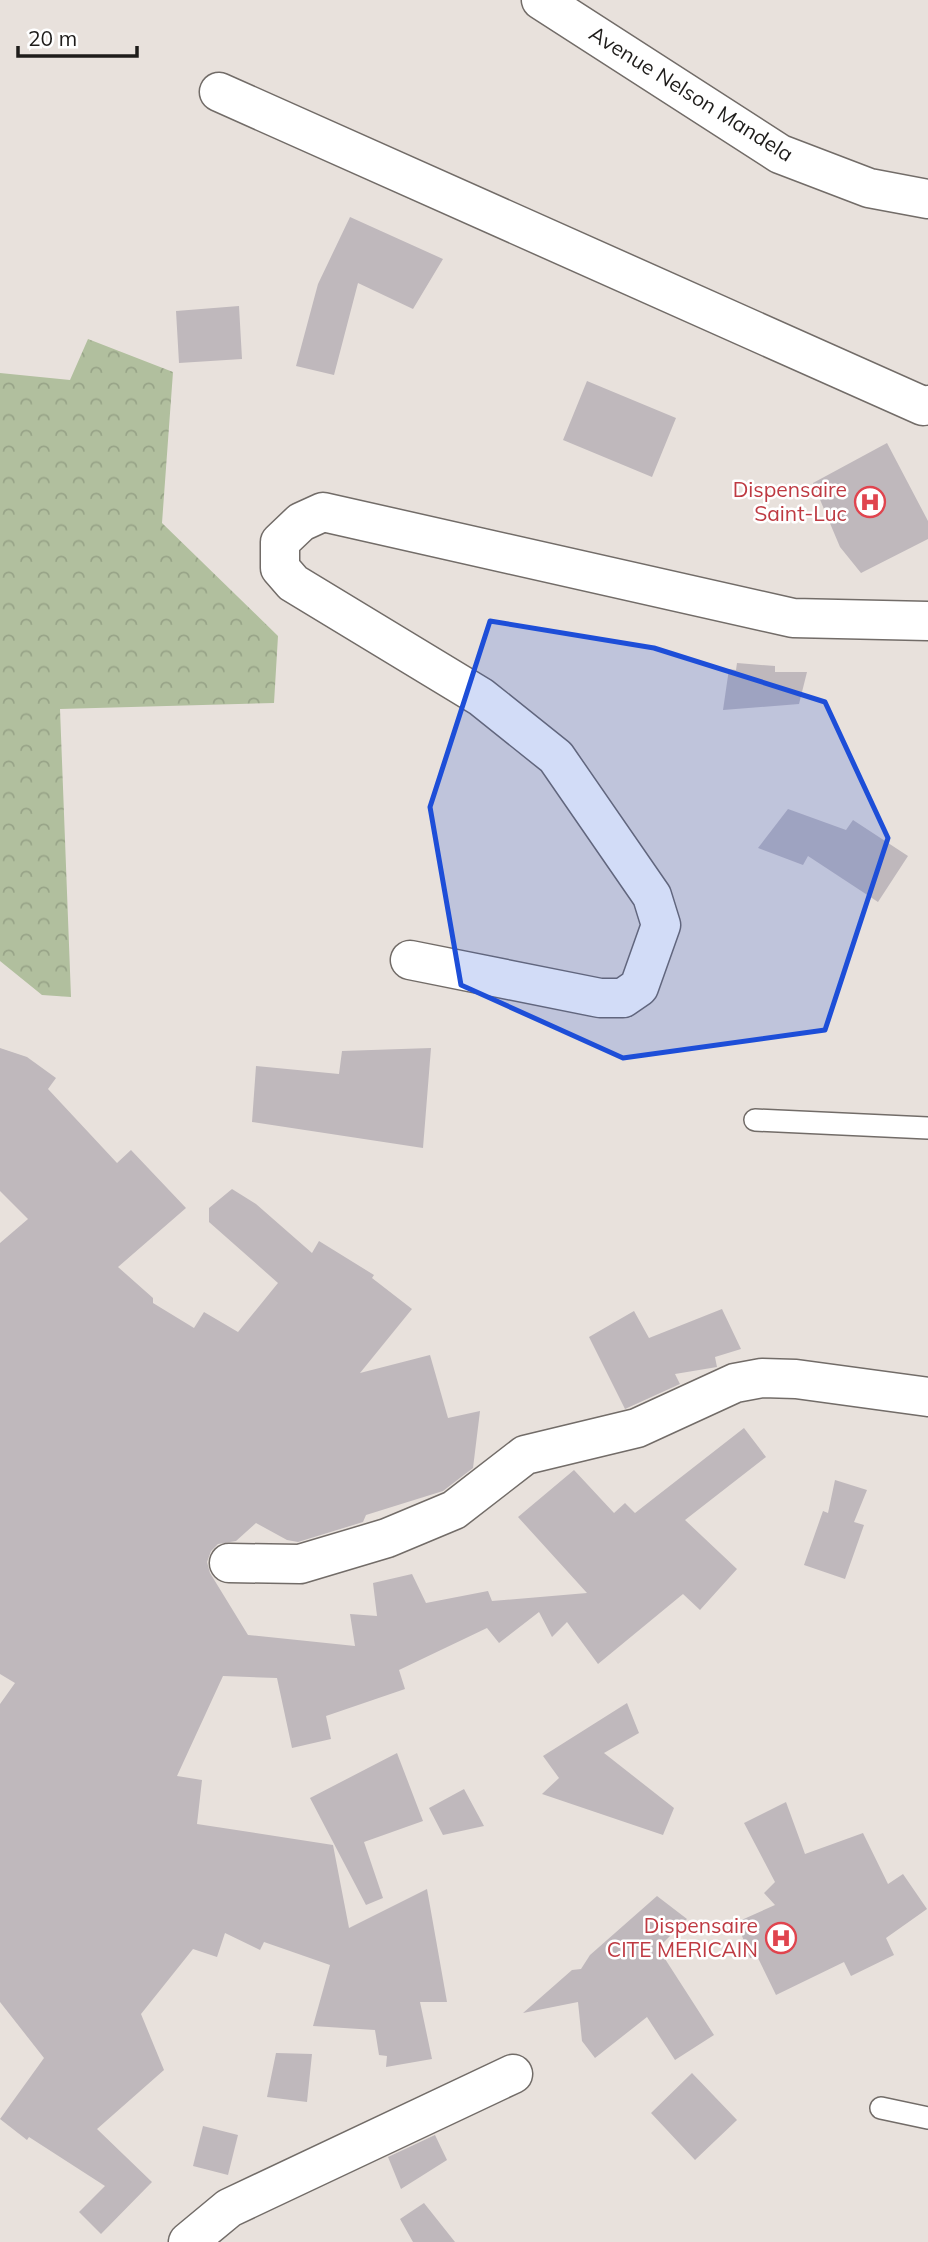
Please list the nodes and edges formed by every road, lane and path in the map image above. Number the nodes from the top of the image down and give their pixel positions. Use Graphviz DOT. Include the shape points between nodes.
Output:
graph roads {
  1 [pos="541,0"];
  2 [pos="219,92"];
  3 [pos="928,199"];
  4 [pos="928,405"];
  5 [pos="928,621"];
  6 [pos="410,960"];
  7 [pos="755,1120"];
  8 [pos="928,1128"];
  9 [pos="928,1397"];
  10 [pos="229,1563"];
  11 [pos="513,2074"];
  12 [pos="881,2108"];
  13 [pos="928,2118"];
  14 [pos="188,2242"];
  1 -- 3 [label="street, Avenue Nelson Mandela" via="780,154 869,188"];
  2 -- 4 [label="street"];
  5 -- 6 [label="street" via="793,618 323,512 301,522 280,542 280,568 293,583 481,697 555,757 652,896 661,925 639,987 623,998 600,998"];
  7 -- 8 [label="lane"];
  9 -- 10 [label="street" via="796,1379 736,1382 636,1428 525,1455 454,1510 387,1538 300,1564"];
  11 -- 14 [label="street" via="229,2208"];
  12 -- 13 [label="lane"];
}
